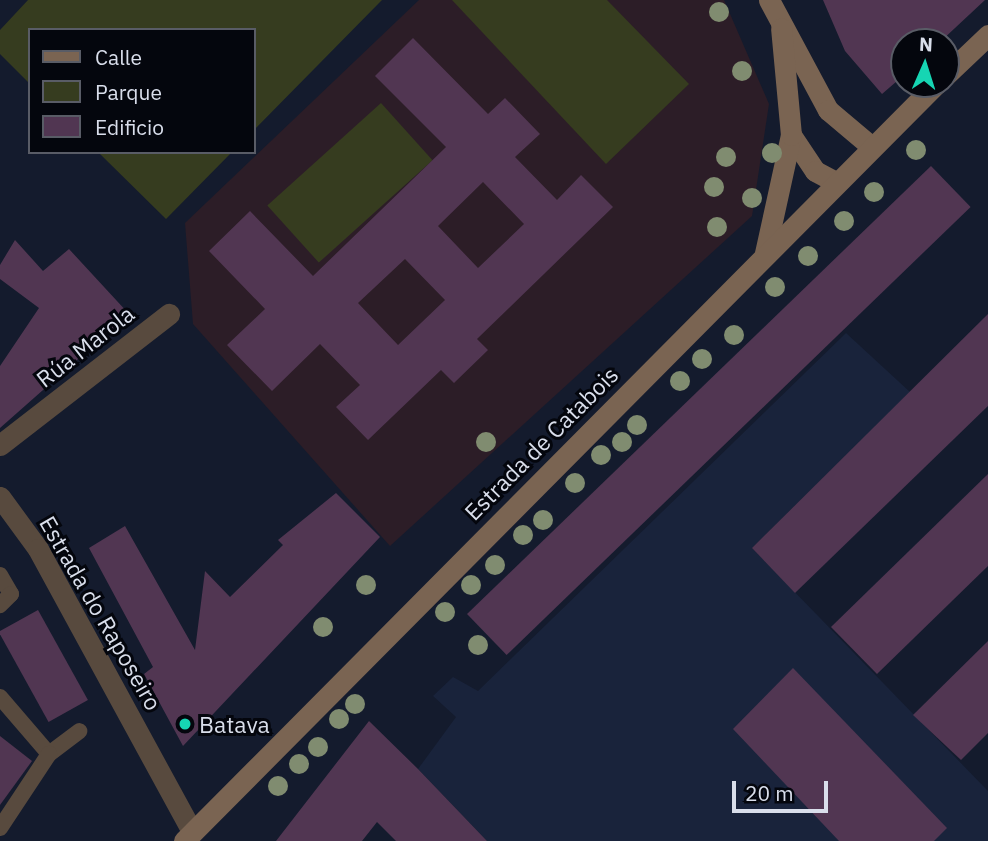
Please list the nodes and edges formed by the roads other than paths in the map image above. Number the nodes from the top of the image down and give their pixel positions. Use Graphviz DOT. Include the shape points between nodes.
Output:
graph roads {
  1 [pos="769,0"];
  2 [pos="781,28"];
  3 [pos="988,35"];
  4 [pos="960,62"];
  5 [pos="922,98"];
  6 [pos="791,135"];
  7 [pos="872,147"];
  8 [pos="836,182"];
  9 [pos="765,254"];
  10 [pos="169,314"];
  11 [pos="0,445"];
  12 [pos="0,497"];
  13 [pos="0,575"];
  14 [pos="0,606"];
  15 [pos="0,697"];
  16 [pos="79,732"];
  17 [pos="49,754"];
  18 [pos="0,828"];
  19 [pos="188,836"];
  1 -- 2 [label="main road"];
  2 -- 6 [label="main road"];
  2 -- 7 [label="main road" via="828,110"];
  3 -- 4 [label="main road"];
  5 -- 7 [label="main road, Estrada de Catabois"];
  6 -- 8 [label="main road" via="814,171"];
  6 -- 9 [label="main road"];
  7 -- 8 [label="main road, Estrada de Catabois"];
  8 -- 9 [label="main road, Estrada de Catabois"];
  9 -- 19 [label="main road, Estrada de Catabois"];
  10 -- 11 [label="street, Rúa Marola"];
  12 -- 19 [label="street, Estrada do Raposeiro" via="38,549"];
  13 -- 14 [label="lane" via="10,594"];
  15 -- 17 [label="lane"];
  16 -- 17 [label="lane"];
  17 -- 18 [label="lane"];
}
